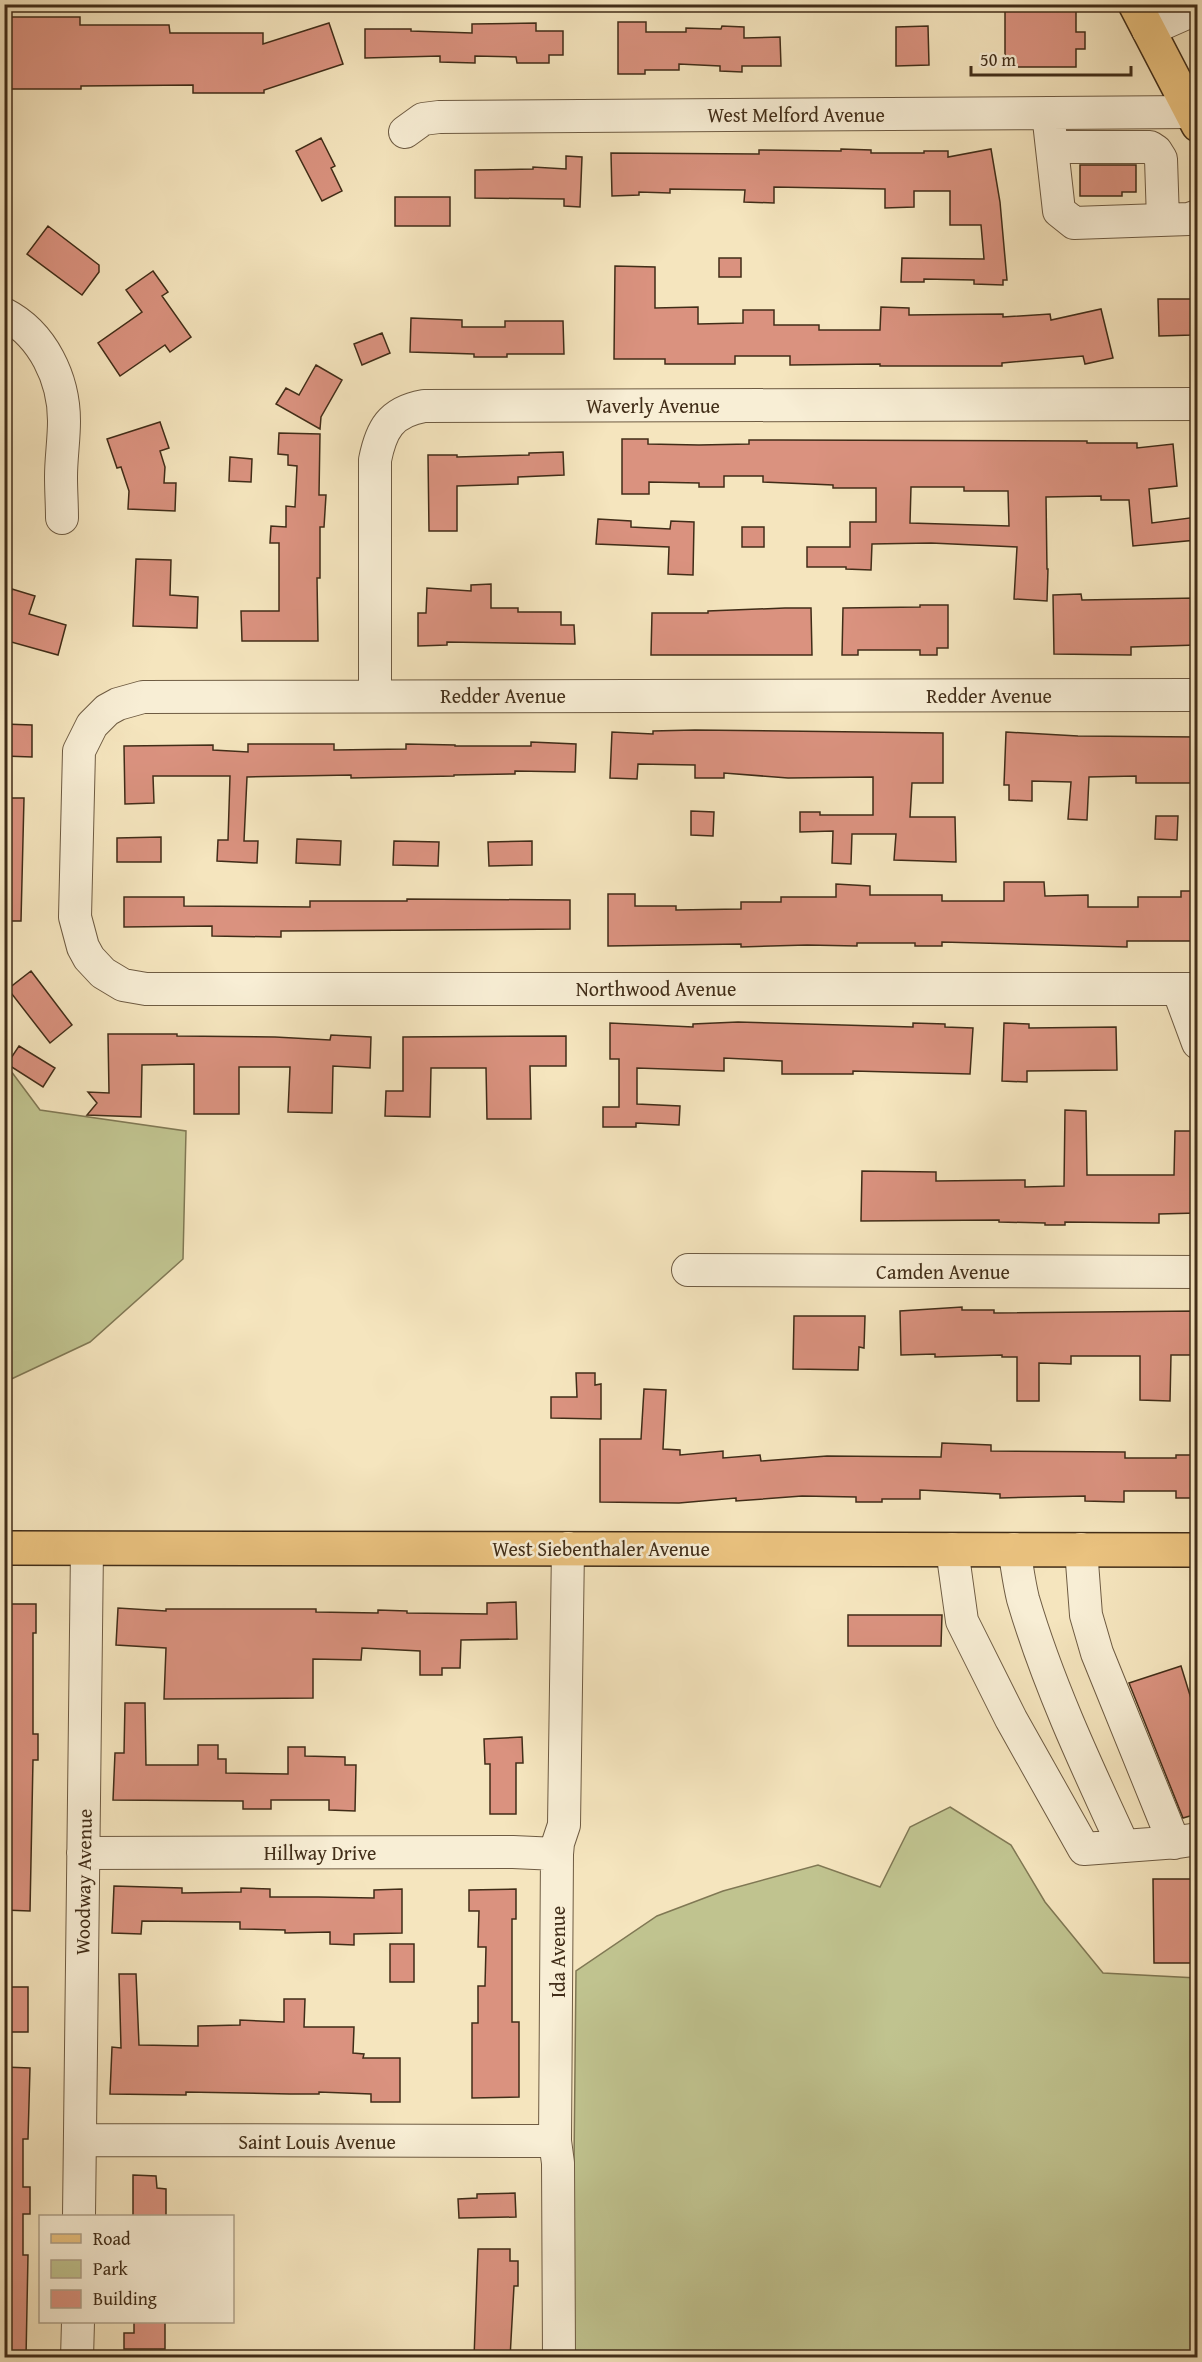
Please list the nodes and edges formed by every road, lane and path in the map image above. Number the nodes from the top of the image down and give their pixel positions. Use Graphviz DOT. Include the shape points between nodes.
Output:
graph roads {
  1 [pos="1197,8"];
  2 [pos="1141,17"];
  3 [pos="1048,113"];
  4 [pos="1194,118"];
  5 [pos="405,132"];
  6 [pos="1052,147"];
  7 [pos="1197,216"];
  8 [pos="1163,220"];
  9 [pos="4,314"];
  10 [pos="1197,404"];
  11 [pos="62,518"];
  12 [pos="375,695"];
  13 [pos="1197,695"];
  14 [pos="116,982"];
  15 [pos="1188,989"];
  16 [pos="1197,1043"];
  17 [pos="688,1270"];
  18 [pos="1197,1272"];
  19 [pos="4,1548"];
  20 [pos="87,1548"];
  21 [pos="568,1548"];
  22 [pos="952,1549"];
  23 [pos="1014,1549"];
  24 [pos="1081,1549"];
  25 [pos="1197,1550"];
  26 [pos="1186,1841"];
  27 [pos="1123,1845"];
  28 [pos="83,1853"];
  29 [pos="557,1854"];
  30 [pos="80,2140"];
  31 [pos="555,2141"];
  32 [pos="79,2215"];
  33 [pos="78,2323"];
  34 [pos="77,2358"];
  35 [pos="559,2358"];
  1 -- 2 [label="street"];
  2 -- 4 [label="main road"];
  3 -- 4 [label="street, West Melford Avenue"];
  3 -- 5 [label="street, West Melford Avenue" via="439,117 423,119"];
  3 -- 6 [label="street"];
  6 -- 8 [label="street" via="1059,211 1074,223"];
  6 -- 8 [label="street" via="1150,147 1161,159"];
  7 -- 8 [label="street"];
  9 -- 11 [label="street" via="42,346 58,384 64,421"];
  10 -- 12 [label="street, Waverly Avenue" via="413,408 392,420 384,430 375,460"];
  12 -- 13 [label="street, Redder Avenue"];
  12 -- 14 [label="street, Redder Avenue" via="143,697 107,710 92,725 80,751 75,917 89,958"];
  14 -- 15 [label="street, Northwood Avenue" via="146,989"];
  15 -- 16 [label="street"];
  17 -- 18 [label="street, Camden Avenue"];
  19 -- 20 [label="main road, West Siebenthaler Avenue"];
  20 -- 21 [label="main road, West Siebenthaler Avenue"];
  20 -- 28 [label="street, Woodway Avenue"];
  21 -- 22 [label="main road, West Siebenthaler Avenue"];
  21 -- 29 [label="street, Ida Avenue" via="564,1825"];
  22 -- 23 [label="main road, West Siebenthaler Avenue"];
  22 -- 27 [label="street" via="962,1621 1084,1850"];
  23 -- 24 [label="main road, West Siebenthaler Avenue"];
  23 -- 27 [label="street" via="1023,1597 1050,1679"];
  24 -- 25 [label="main road, West Siebenthaler Avenue"];
  24 -- 26 [label="street" via="1086,1615 1097,1653"];
  26 -- 27 [label="street"];
  28 -- 29 [label="street, Hillway Drive"];
  28 -- 30 [label="street, Woodway Avenue"];
  29 -- 31 [label="street, Ida Avenue"];
  30 -- 31 [label="street, Saint Louis Avenue"];
  30 -- 32 [label="street, Woodway Avenue"];
  31 -- 35 [label="street, Ida Avenue"];
  33 -- 34 [label="street"];
}
